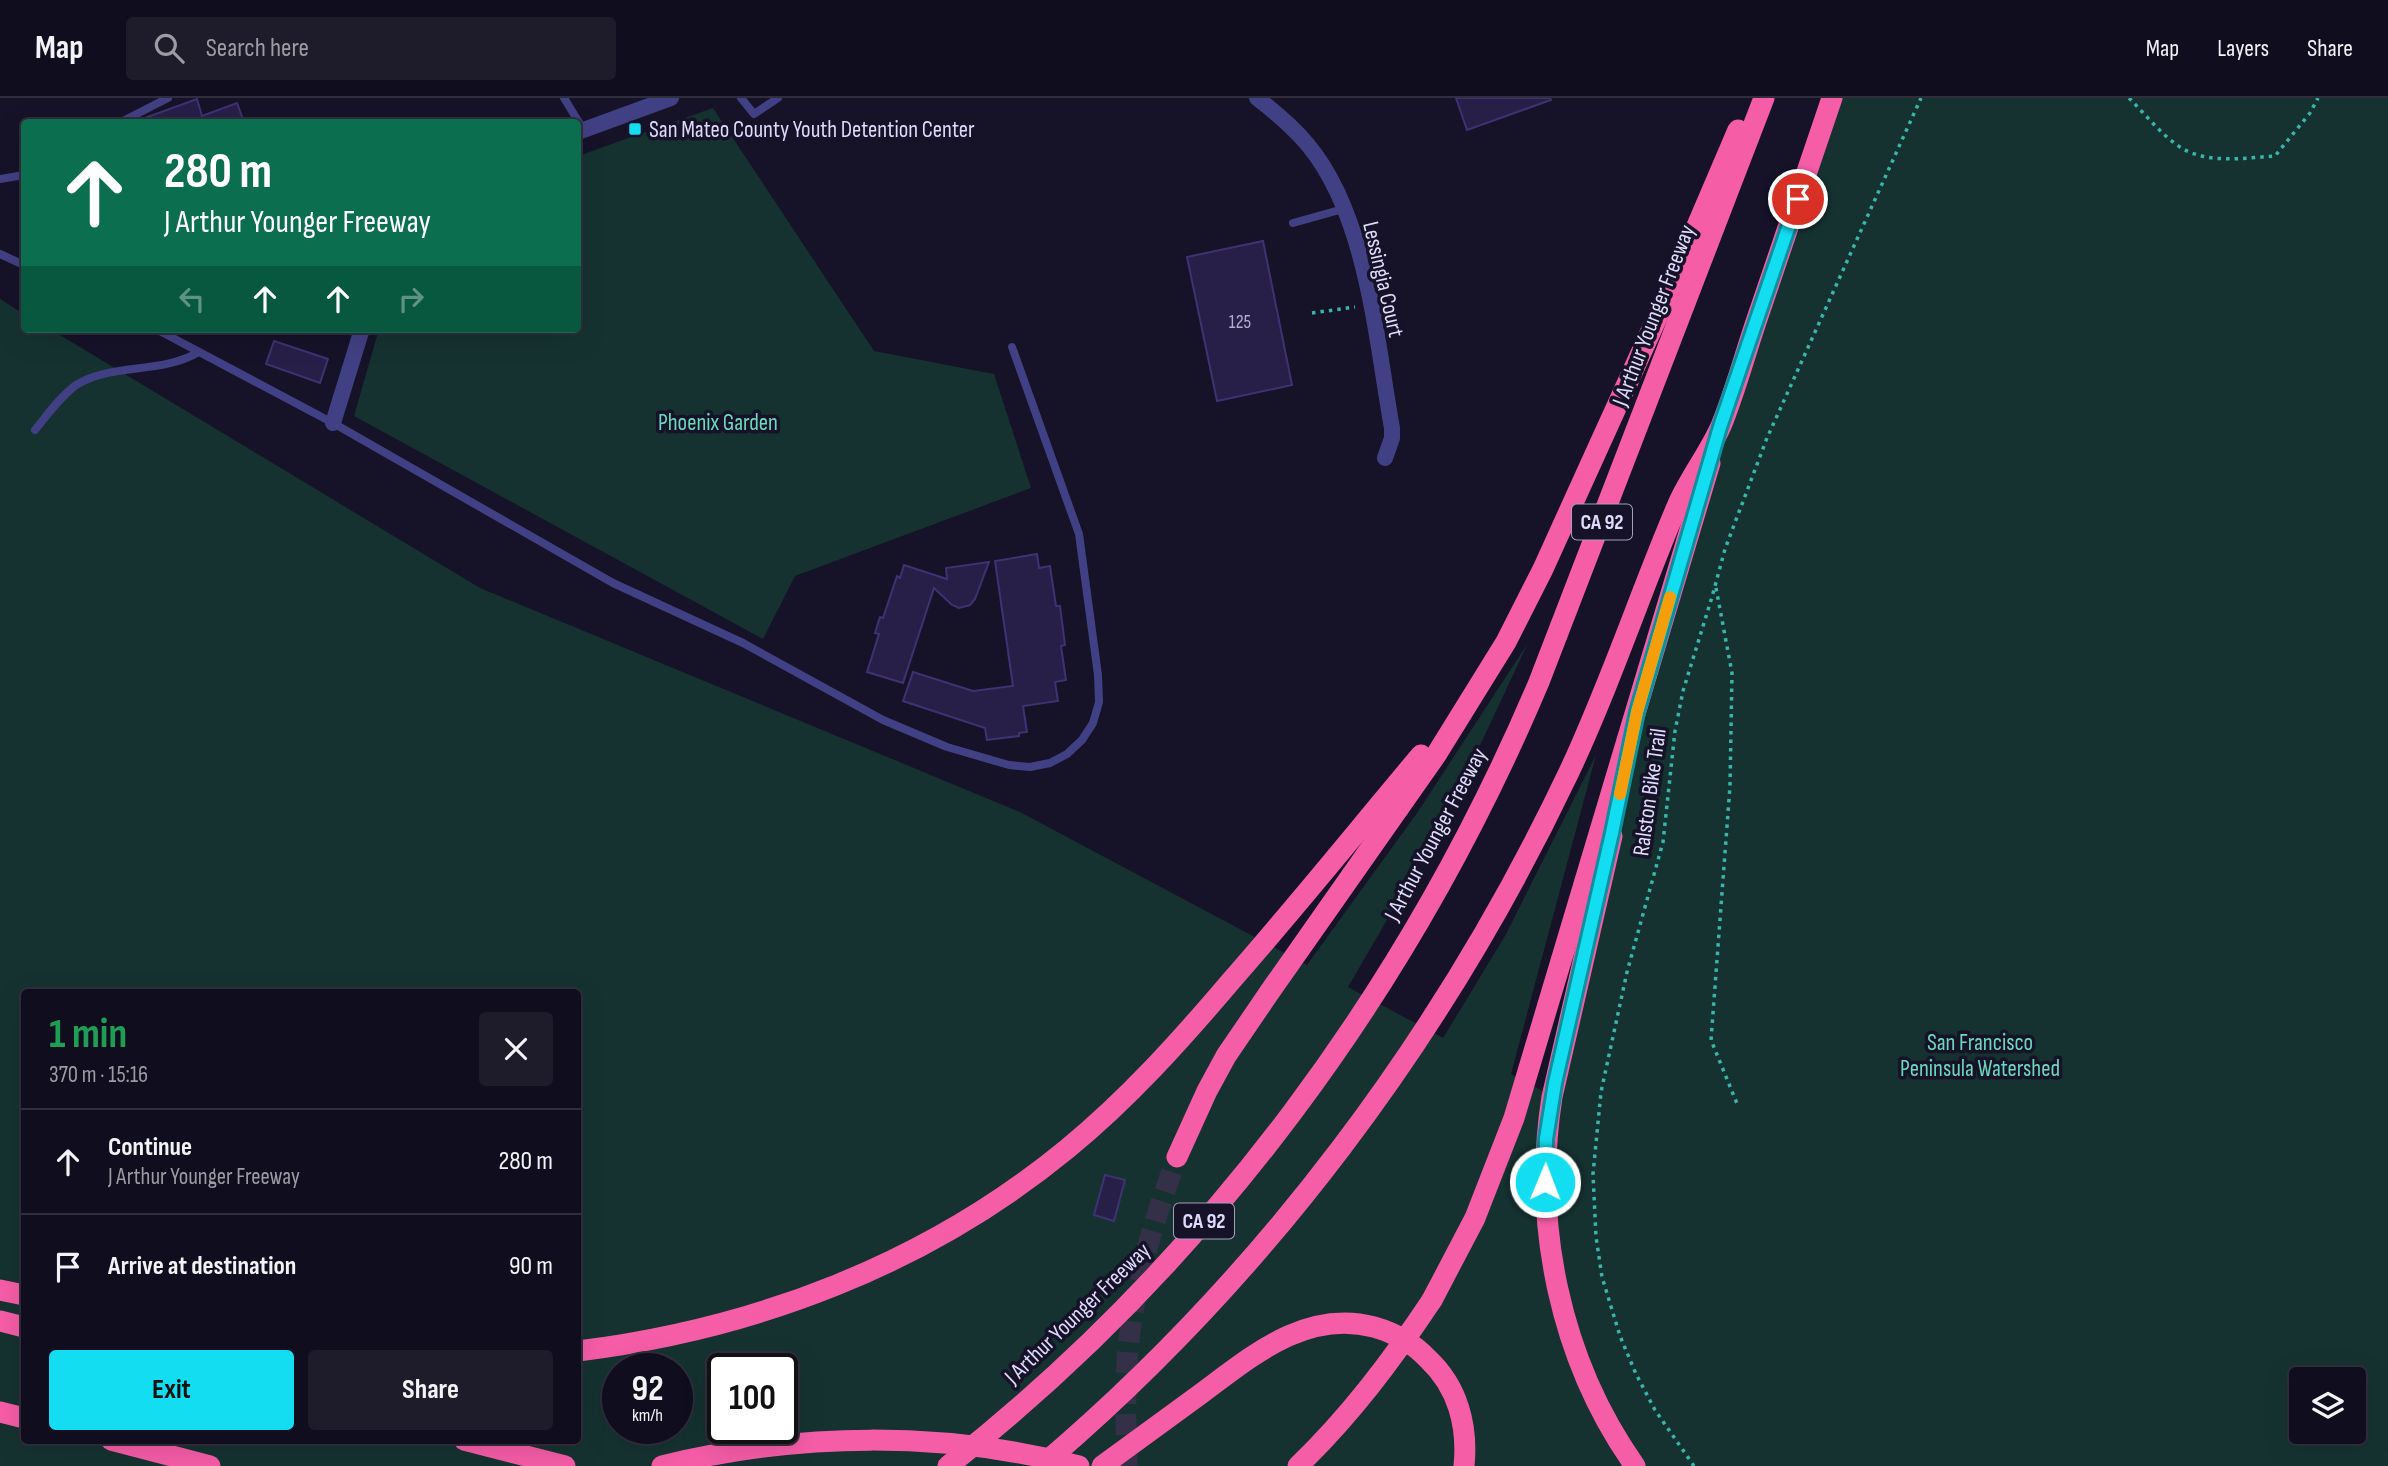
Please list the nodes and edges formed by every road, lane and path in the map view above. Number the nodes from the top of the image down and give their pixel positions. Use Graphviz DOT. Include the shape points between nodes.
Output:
graph roads {
  1 [pos="168,98"];
  2 [pos="564,98"];
  3 [pos="671,98"];
  4 [pos="741,98"];
  5 [pos="778,98"];
  6 [pos="1257,98"];
  7 [pos="1755,98"];
  8 [pos="1765,98"];
  9 [pos="1832,98"];
  10 [pos="1921,98"];
  11 [pos="2129,98"];
  12 [pos="2318,98"];
  13 [pos="127,119"];
  14 [pos="574,119"];
  15 [pos="581,130"];
  16 [pos="21,176"];
  17 [pos="0,179"];
  18 [pos="1343,209"];
  19 [pos="1293,223"];
  20 [pos="0,254"];
  21 [pos="21,264"];
  22 [pos="1358,307"];
  23 [pos="1312,313"];
  24 [pos="163,333"];
  25 [pos="361,333"];
  26 [pos="1012,347"];
  27 [pos="197,353"];
  28 [pos="332,424"];
  29 [pos="1720,427"];
  30 [pos="35,430"];
  31 [pos="1385,458"];
  32 [pos="1717,579"];
  33 [pos="1485,678"];
  34 [pos="1637,712"];
  35 [pos="1738,1107"];
  36 [pos="1177,1157"];
  37 [pos="0,1290"];
  38 [pos="21,1294"];
  39 [pos="0,1321"];
  40 [pos="21,1326"];
  41 [pos="581,1351"];
  42 [pos="0,1412"];
  43 [pos="21,1417"];
  44 [pos="126,1444"];
  45 [pos="480,1444"];
  46 [pos="210,1466"];
  47 [pos="565,1466"];
  48 [pos="663,1466"];
  49 [pos="948,1466"];
  50 [pos="1041,1466"];
  51 [pos="1079,1466"];
  52 [pos="1102,1466"];
  53 [pos="1298,1466"];
  54 [pos="1464,1466"];
  55 [pos="1635,1466"];
  56 [pos="1694,1466"];
  1 -- 13 [label="lane"];
  2 -- 14 [label="lane"];
  3 -- 15 [label="street"];
  4 -- 5 [label="lane" via="754,114"];
  6 -- 18 [label="street, Lessingia Court" via="1309,146"];
  7 -- 33 [label="highway" via="1747,107 1537,582"];
  8 -- 49 [label="highway, J Arthur Younger Freeway / CA 92" via="1524,718 1412,935 1308,1093 1198,1228 1085,1346"];
  9 -- 29 [label="highway, CA 92"];
  10 -- 32 [label="path, Ralston Bike Trail" via="1761,452"];
  11 -- 12 [label="path" via="2177,145 2195,154 2234,159 2275,156"];
  16 -- 17 [label="lane"];
  18 -- 19 [label="lane"];
  18 -- 31 [label="street, Lessingia Court" via="1360,256 1392,428"];
  20 -- 21 [label="lane"];
  22 -- 23 [label="path"];
  24 -- 27 [label="lane"];
  25 -- 28 [label="street"];
  26 -- 28 [label="lane" via="1079,534 1098,675 1099,702 1082,740 1050,763 1030,767 947,747 883,720 743,643 614,583"];
  27 -- 28 [label="lane"];
  27 -- 30 [label="lane" via="178,362 91,378 64,395"];
  29 -- 34 [label="highway"];
  29 -- 50 [label="highway, CA 92" via="1680,500 1605,692 1557,798 1498,908 1428,1023 1341,1148 1264,1244 1153,1364"];
  32 -- 35 [label="path" via="1732,673 1730,786 1710,1040"];
  32 -- 56 [label="path, Ralston Bike Trail" via="1683,691 1663,842 1608,1052 1593,1174 1599,1256 1620,1336 1655,1410"];
  33 -- 36 [label="highway" via="1233,1045"];
  33 -- 41 [label="highway" via="1171,1050 1087,1132 1020,1185 900,1258 793,1302 684,1334"];
  34 -- 53 [label="highway, bridge" via="1502,1154 1462,1246 1432,1300 1371,1386"];
  34 -- 55 [label="highway" via="1555,1078 1545,1162 1550,1245 1566,1320 1592,1391"];
  37 -- 38 [label="highway"];
  39 -- 40 [label="highway"];
  42 -- 43 [label="highway"];
  44 -- 46 [label="highway"];
  45 -- 47 [label="highway"];
  48 -- 51 [label="highway, bridge" via="763,1447 860,1440 974,1446"];
  52 -- 54 [label="highway" via="1271,1345 1306,1328 1341,1323 1390,1332 1432,1362 1459,1406"];
}
